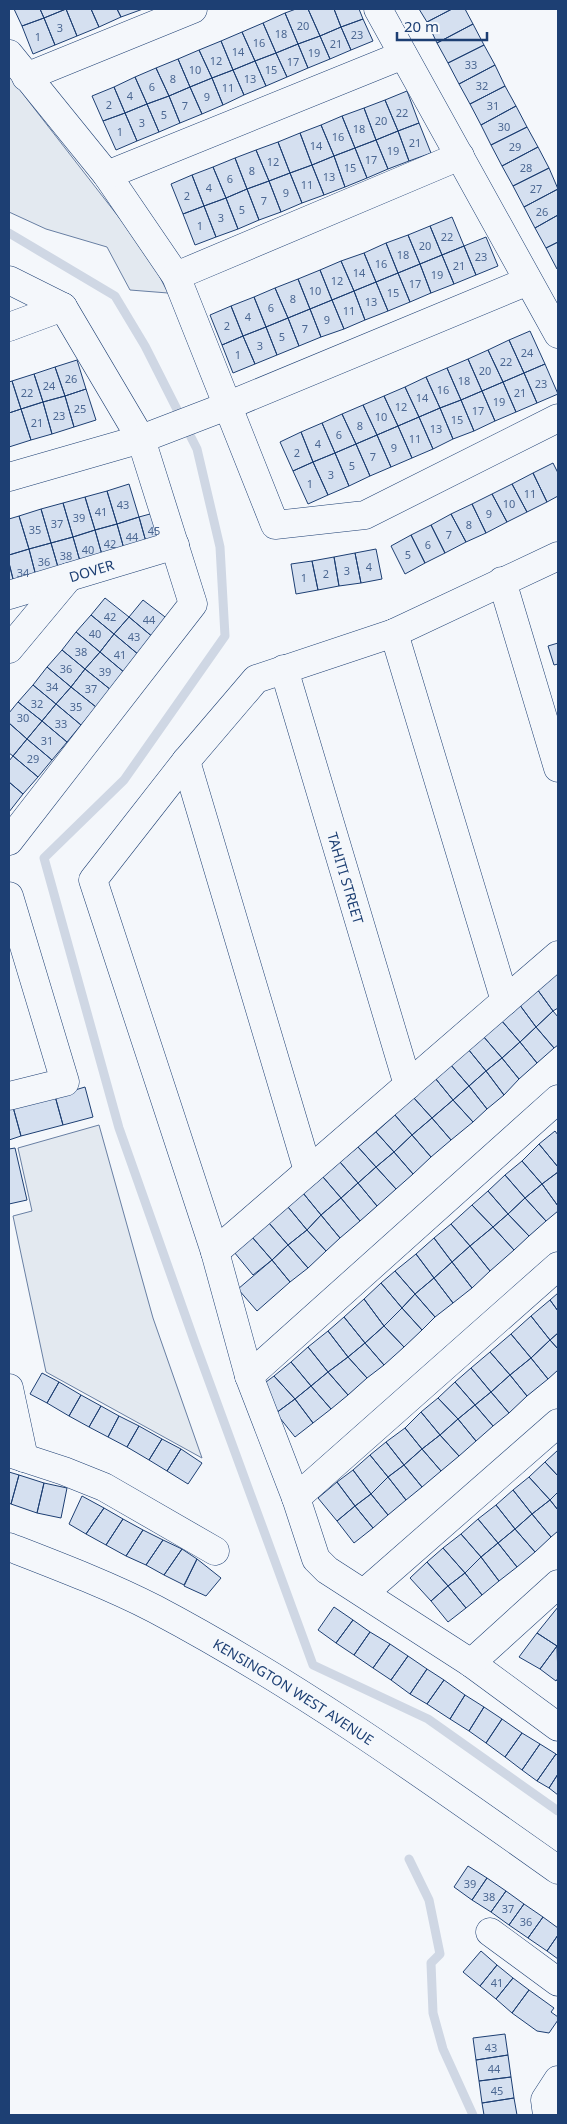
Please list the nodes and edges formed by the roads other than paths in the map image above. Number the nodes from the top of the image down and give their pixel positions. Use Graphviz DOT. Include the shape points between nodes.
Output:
graph roads {
  1 [pos="193,9"];
  2 [pos="378,9"];
  3 [pos="9,54"];
  4 [pos="403,55"];
  5 [pos="26,77"];
  6 [pos="460,156"];
  7 [pos="107,175"];
  8 [pos="176,276"];
  9 [pos="9,280"];
  10 [pos="528,281"];
  11 [pos="63,307"];
  12 [pos="9,327"];
  13 [pos="558,334"];
  14 [pos="220,409"];
  15 [pos="558,418"];
  16 [pos="151,435"];
  17 [pos="9,477"];
  18 [pos="175,545"];
  19 [pos="558,556"];
  20 [pos="69,577"];
  21 [pos="502,582"];
  22 [pos="9,595"];
  23 [pos="394,633"];
  24 [pos="9,649"];
  25 [pos="284,669"];
  26 [pos="186,761"];
  27 [pos="558,768"];
  28 [pos="9,842"];
  29 [pos="9,896"];
  30 [pos="558,955"];
  31 [pos="18,963"];
  32 [pos="505,1001"];
  33 [pos="408,1085"];
  34 [pos="9,1096"];
  35 [pos="558,1099"];
  36 [pos="308,1171"];
  37 [pos="215,1252"];
  38 [pos="558,1266"];
  39 [pos="249,1376"];
  40 [pos="9,1388"];
  41 [pos="558,1423"];
  42 [pos="17,1456"];
  43 [pos="296,1498"];
  44 [pos="9,1547"];
  45 [pos="215,1551"];
  46 [pos="558,1584"];
  47 [pos="364,1593"];
  48 [pos="470,1663"];
  49 [pos="558,1727"];
  50 [pos="558,1870"];
  51 [pos="490,1932"];
  52 [pos="558,1982"];
  53 [pos="558,2080"];
  54 [pos="547,2115"];
  1 -- 5 [label="street"];
  2 -- 4 [label="street"];
  3 -- 5 [label="street"];
  4 -- 6 [label="street"];
  4 -- 7 [label="street"];
  5 -- 7 [label="street"];
  6 -- 8 [label="street"];
  6 -- 10 [label="street"];
  7 -- 8 [label="street"];
  8 -- 14 [label="street"];
  9 -- 11 [label="street"];
  10 -- 13 [label="street"];
  10 -- 14 [label="street"];
  11 -- 12 [label="street"];
  11 -- 16 [label="street"];
  14 -- 15 [label="street" via="275,525 365,514"];
  14 -- 16 [label="street"];
  16 -- 17 [label="street"];
  16 -- 18 [label="street"];
  18 -- 20 [label="street, DOVER"];
  18 -- 28 [label="street" via="193,604"];
  19 -- 21 [label="street"];
  20 -- 22 [label="street, DOVER"];
  20 -- 24 [label="street"];
  21 -- 23 [label="street"];
  21 -- 27 [label="street"];
  23 -- 25 [label="street"];
  23 -- 32 [label="street"];
  25 -- 26 [label="street" via="256,679"];
  25 -- 33 [label="street, TAHITI STREET"];
  26 -- 36 [label="street"];
  26 -- 37 [label="street" via="93,880"];
  29 -- 31 [label="street"];
  30 -- 32 [label="street"];
  31 -- 34 [label="street" via="65,1082"];
  32 -- 33 [label="street"];
  33 -- 36 [label="street"];
  35 -- 39 [label="street"];
  36 -- 37 [label="street"];
  37 -- 39 [label="street"];
  38 -- 43 [label="street"];
  39 -- 43 [label="street"];
  40 -- 42 [label="street"];
  41 -- 47 [label="street"];
  42 -- 45 [label="street" via="104,1487"];
  43 -- 47 [label="street" via="316,1559 327,1570"];
  44 -- 50 [label="street, KENSINGTON WEST AVENUE" via="154,1609 279,1682 377,1744"];
  46 -- 48 [label="street"];
  47 -- 48 [label="street"];
  48 -- 49 [label="street"];
  51 -- 52 [label="street"];
  53 -- 54 [label="street" via="545,2100"];
}
